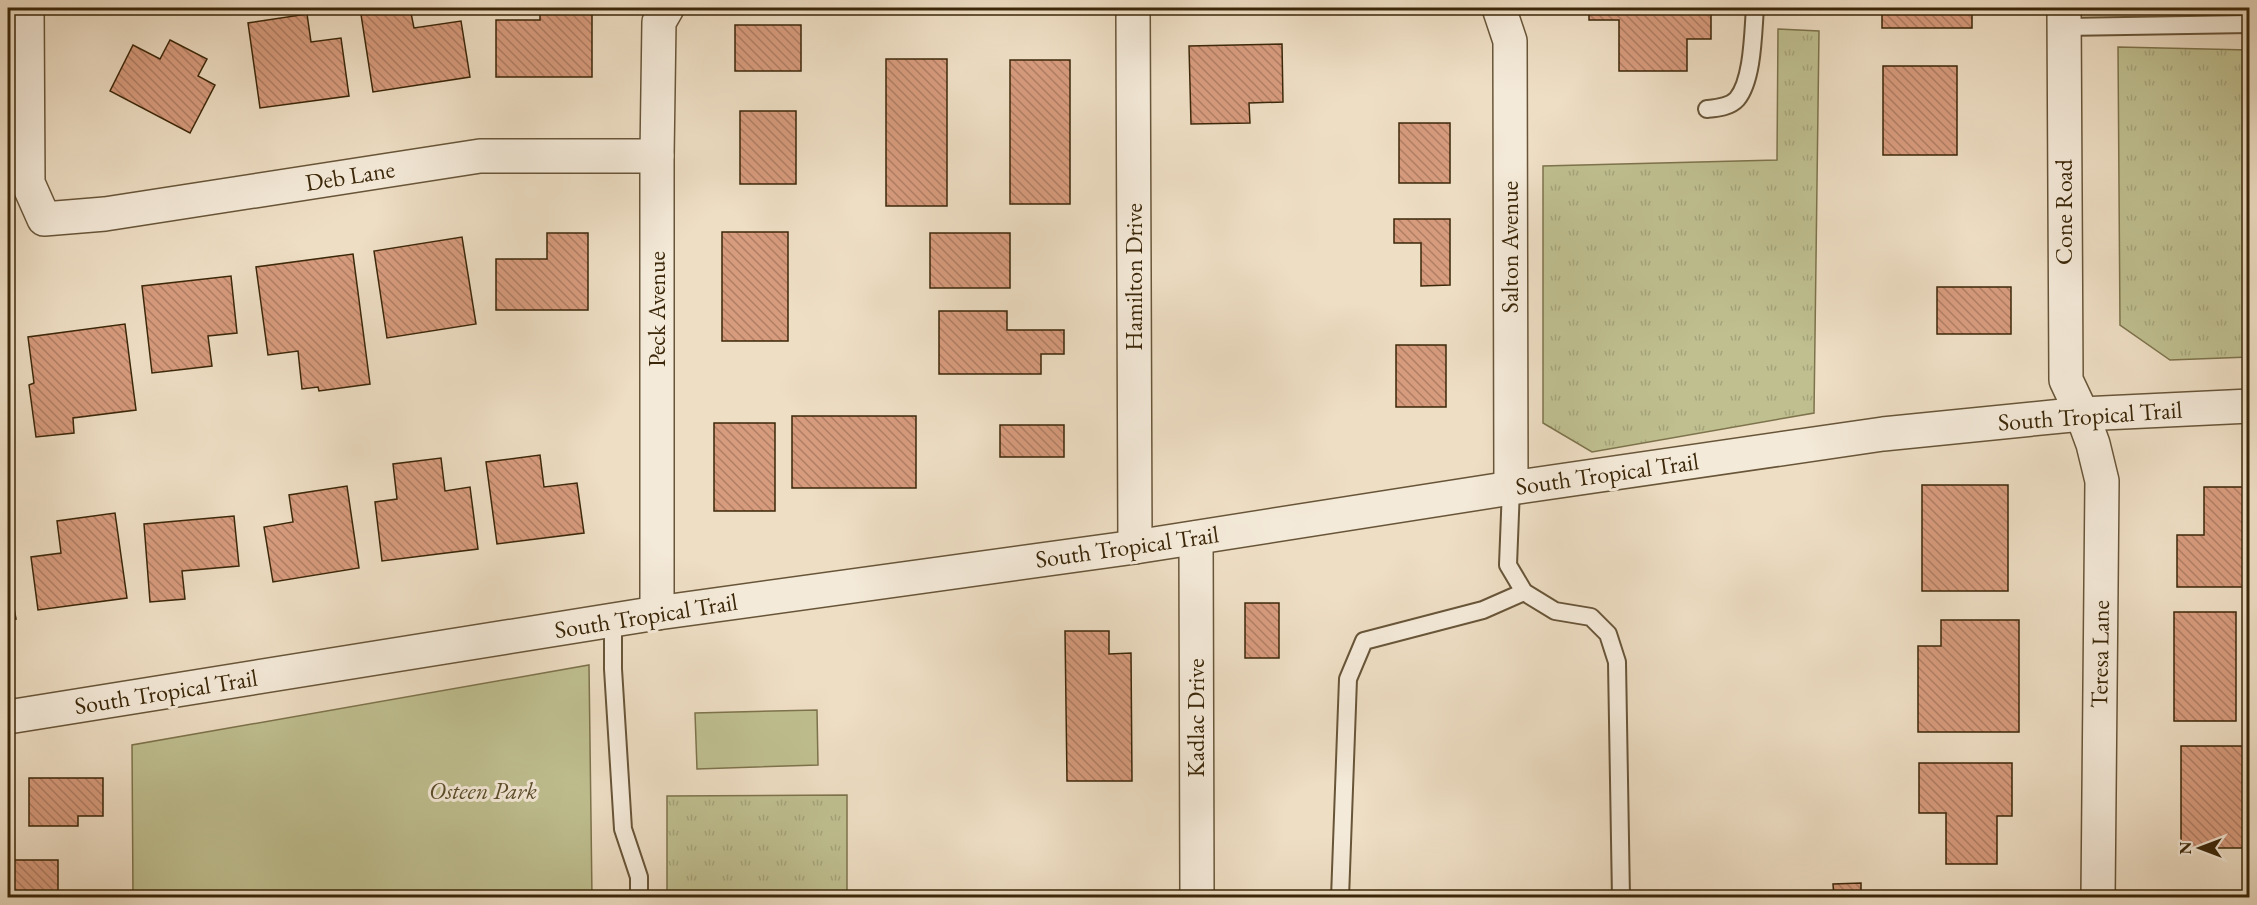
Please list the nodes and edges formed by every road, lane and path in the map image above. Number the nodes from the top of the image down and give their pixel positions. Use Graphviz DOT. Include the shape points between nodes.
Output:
graph roads {
  1 [pos="27,8"];
  2 [pos="668,8"];
  3 [pos="1133,8"];
  4 [pos="1755,8"];
  5 [pos="1505,11"];
  6 [pos="2064,17"];
  7 [pos="2250,24"];
  8 [pos="1707,109"];
  9 [pos="657,156"];
  10 [pos="2250,406"];
  11 [pos="2082,414"];
  12 [pos="1511,488"];
  13 [pos="1196,538"];
  14 [pos="1135,547"];
  15 [pos="1524,592"];
  16 [pos="657,613"];
  17 [pos="613,620"];
  18 [pos="8,717"];
  19 [pos="639,897"];
  20 [pos="1197,897"];
  21 [pos="1340,897"];
  22 [pos="1622,897"];
  23 [pos="2098,897"];
  1 -- 9 [label="street, Deb Lane" via="28,183 44,219 105,214 480,156"];
  2 -- 9 [label="street, Peck Avenue" via="659,22"];
  3 -- 14 [label="street, Hamilton Drive"];
  4 -- 8 [label="lane" via="1752,48 1737,99 1724,107"];
  5 -- 12 [label="street, Salton Avenue" via="1510,40"];
  6 -- 7 [label="lane"];
  6 -- 11 [label="street, Cone Road" via="2066,381"];
  9 -- 16 [label="street, Peck Avenue"];
  10 -- 11 [label="street, South Tropical Trail"];
  11 -- 12 [label="street, South Tropical Trail" via="1883,434"];
  11 -- 23 [label="street, Teresa Lane" via="2102,481"];
  12 -- 13 [label="street, South Tropical Trail"];
  12 -- 15 [label="lane" via="1508,565"];
  13 -- 14 [label="street, South Tropical Trail"];
  13 -- 20 [label="street, Kadlac Drive"];
  14 -- 16 [label="street, South Tropical Trail"];
  15 -- 21 [label="lane" via="1483,610 1364,641 1348,679"];
  15 -- 22 [label="lane" via="1556,611 1591,617 1608,634 1617,662"];
  16 -- 17 [label="street, South Tropical Trail"];
  17 -- 18 [label="street, South Tropical Trail"];
  17 -- 19 [label="lane" via="623,829 639,877"];
}
